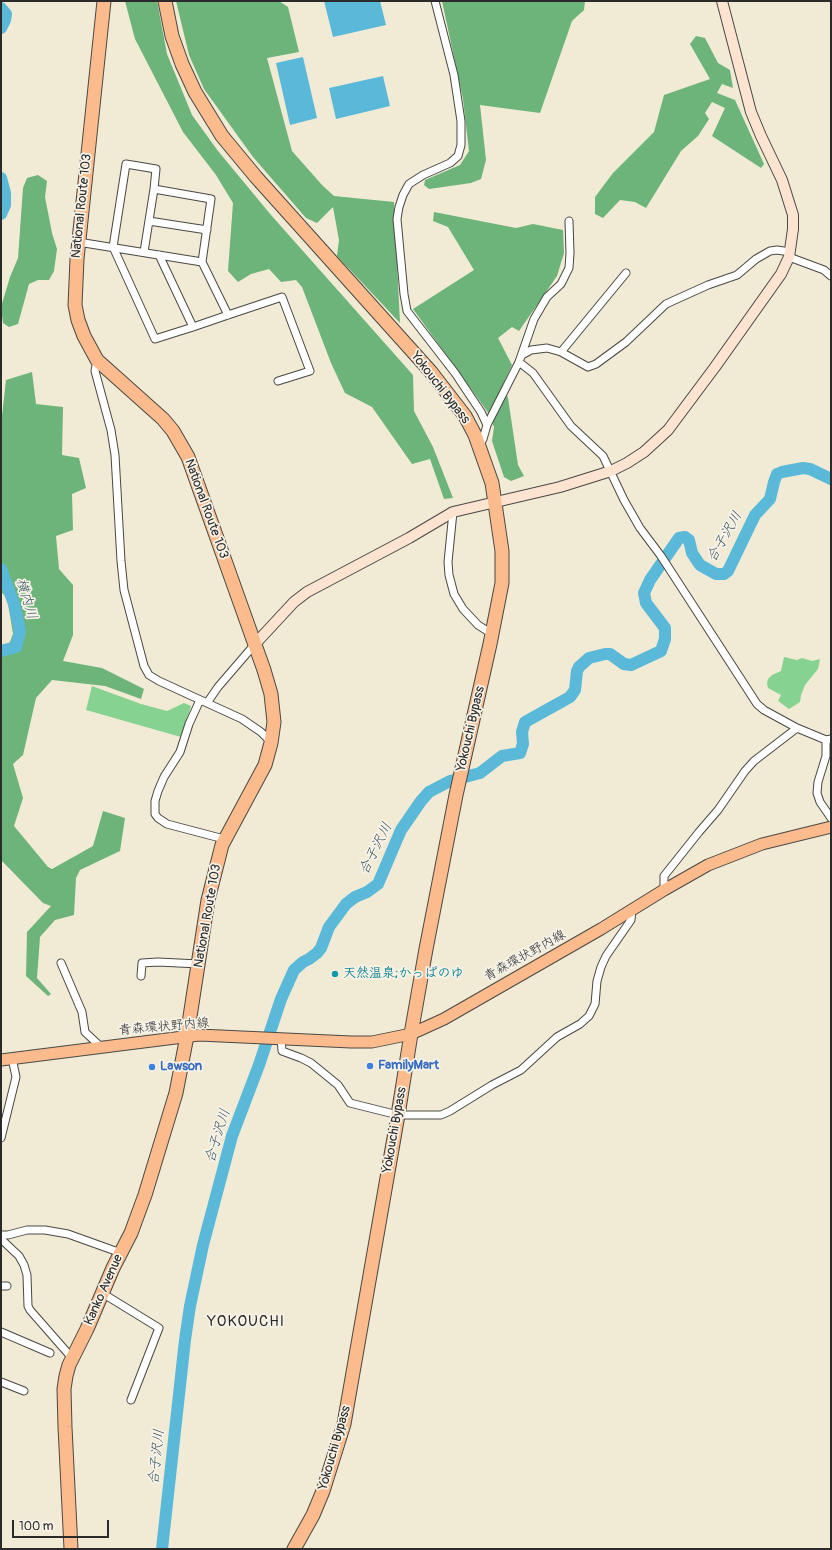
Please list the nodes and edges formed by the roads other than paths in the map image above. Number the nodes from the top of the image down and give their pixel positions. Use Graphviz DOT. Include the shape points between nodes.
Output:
graph roads {
  1 [pos="104,1"];
  2 [pos="166,1"];
  3 [pos="435,1"];
  4 [pos="722,1"];
  5 [pos="154,190"];
  6 [pos="149,221"];
  7 [pos="569,221"];
  8 [pos="207,230"];
  9 [pos="78,242"];
  10 [pos="113,247"];
  11 [pos="144,252"];
  12 [pos="159,255"];
  13 [pos="790,255"];
  14 [pos="202,262"];
  15 [pos="626,273"];
  16 [pos="831,276"];
  17 [pos="228,315"];
  18 [pos="192,327"];
  19 [pos="561,352"];
  20 [pos="522,355"];
  21 [pos="97,360"];
  22 [pos="519,362"];
  23 [pos="278,381"];
  24 [pos="488,425"];
  25 [pos="479,446"];
  26 [pos="611,472"];
  27 [pos="494,504"];
  28 [pos="453,512"];
  29 [pos="492,634"];
  30 [pos="255,644"];
  31 [pos="203,701"];
  32 [pos="797,728"];
  33 [pos="829,740"];
  34 [pos="271,743"];
  35 [pos="831,818"];
  36 [pos="831,827"];
  37 [pos="224,839"];
  38 [pos="664,890"];
  39 [pos="632,909"];
  40 [pos="61,963"];
  41 [pos="199,964"];
  42 [pos="141,976"];
  43 [pos="410,1034"];
  44 [pos="188,1036"];
  45 [pos="279,1039"];
  46 [pos="101,1047"];
  47 [pos="6,1059"];
  48 [pos="398,1115"];
  49 [pos="1,1138"];
  50 [pos="1,1234"];
  51 [pos="1,1238"];
  52 [pos="121,1252"];
  53 [pos="102,1293"];
  54 [pos="1,1332"];
  55 [pos="50,1353"];
  56 [pos="72,1358"];
  57 [pos="1,1382"];
  58 [pos="24,1391"];
  59 [pos="131,1400"];
  60 [pos="71,1549"];
  61 [pos="294,1549"];
  1 -- 9 [label="highway, National Route 103"];
  2 -- 25 [label="highway, Yokouchi Bypass" via="172,36 182,64 195,92 222,136 431,372 465,416"];
  3 -- 24 [label="street" via="454,76 461,121 461,146 458,156 450,163 409,184 403,195 397,220 404,294 407,311 455,373"];
  4 -- 13 [label="street" via="751,112 782,180 793,214"];
  5 -- 6 [label="street"];
  5 -- 8 [label="street" via="211,199"];
  5 -- 10 [label="street" via="156,169 126,164"];
  6 -- 8 [label="street"];
  6 -- 11 [label="street"];
  7 -- 20 [label="street" via="569,268 561,284 547,297 534,319"];
  8 -- 14 [label="street"];
  9 -- 10 [label="street"];
  9 -- 21 [label="highway, National Route 103" via="75,305 82,330"];
  10 -- 11 [label="street"];
  10 -- 18 [label="street" via="155,339"];
  11 -- 12 [label="street"];
  12 -- 14 [label="street"];
  12 -- 18 [label="street"];
  13 -- 16 [label="street" via="824,270"];
  13 -- 19 [label="street" via="777,250 770,251 737,275 666,304 626,342 588,368"];
  13 -- 26 [label="street" via="772,288 668,430 644,452"];
  14 -- 17 [label="street"];
  15 -- 19 [label="street"];
  17 -- 18 [label="street"];
  17 -- 23 [label="street" via="282,297 310,372"];
  19 -- 20 [label="street" via="547,348 531,350"];
  20 -- 22 [label="street"];
  21 -- 30 [label="highway, National Route 103" via="163,419 180,441"];
  21 -- 31 [label="street" via="95,371 115,455 124,590 144,666 149,675 159,681"];
  22 -- 24 [label="street"];
  22 -- 26 [label="street" via="533,373 571,426 603,456"];
  24 -- 25 [label="street"];
  25 -- 27 [label="highway, Yokouchi Bypass" via="492,483"];
  26 -- 27 [label="street"];
  26 -- 32 [label="street" via="640,528 757,704"];
  27 -- 28 [label="street"];
  27 -- 29 [label="highway, Yokouchi Bypass" via="502,551 502,583"];
  28 -- 29 [label="street" via="448,562 454,594 462,609 478,625"];
  28 -- 30 [label="street" via="307,592 294,602"];
  29 -- 43 [label="highway, Yokouchi Bypass" via="456,795"];
  30 -- 31 [label="street"];
  30 -- 34 [label="highway, National Route 103" via="271,694 274,722"];
  31 -- 34 [label="street" via="242,719 261,732"];
  31 -- 37 [label="street" via="189,724 180,752 158,791 155,814 167,824"];
  32 -- 33 [label="street"];
  32 -- 38 [label="street" via="745,771 718,810 664,876"];
  33 -- 35 [label="street" via="817,793"];
  34 -- 37 [label="highway, National Route 103" via="261,775"];
  36 -- 38 [label="main road, 青森環状野内線" via="762,844 708,866"];
  37 -- 41 [label="highway, National Route 103" via="208,900"];
  38 -- 39 [label="main road, 青森環状野内線"];
  39 -- 43 [label="main road, 青森環状野内線" via="444,1019"];
  39 -- 48 [label="street" via="631,920 601,967 596,981 595,1004 589,1016 580,1024 556,1037 522,1070 450,1111 441,1115"];
  40 -- 46 [label="street" via="82,1012 86,1032"];
  41 -- 42 [label="street" via="142,963"];
  41 -- 44 [label="highway, National Route 103"];
  43 -- 45 [label="main road, 青森環状野内線" via="372,1042"];
  43 -- 48 [label="highway, Yokouchi Bypass"];
  44 -- 45 [label="main road, 青森環状野内線"];
  44 -- 46 [label="main road, 青森環状野内線"];
  44 -- 52 [label="highway, Kanko Avenue" via="176,1093 146,1195"];
  45 -- 48 [label="street" via="282,1051 311,1063 338,1085 350,1103"];
  46 -- 47 [label="main road, 青森環状野内線"];
  47 -- 49 [label="street" via="16,1077"];
  48 -- 61 [label="highway, Yokouchi Bypass" via="344,1424 323,1491"];
  50 -- 52 [label="street" via="45,1230 68,1234"];
  51 -- 56 [label="street" via="19,1256 24,1265 30,1310"];
  52 -- 53 [label="highway, Kanko Avenue"];
  53 -- 56 [label="highway, Kanko Avenue"];
  53 -- 59 [label="street" via="159,1328"];
  54 -- 55 [label="street"];
  56 -- 60 [label="highway, Kanko Avenue" via="64,1389"];
  57 -- 58 [label="street"];
}
